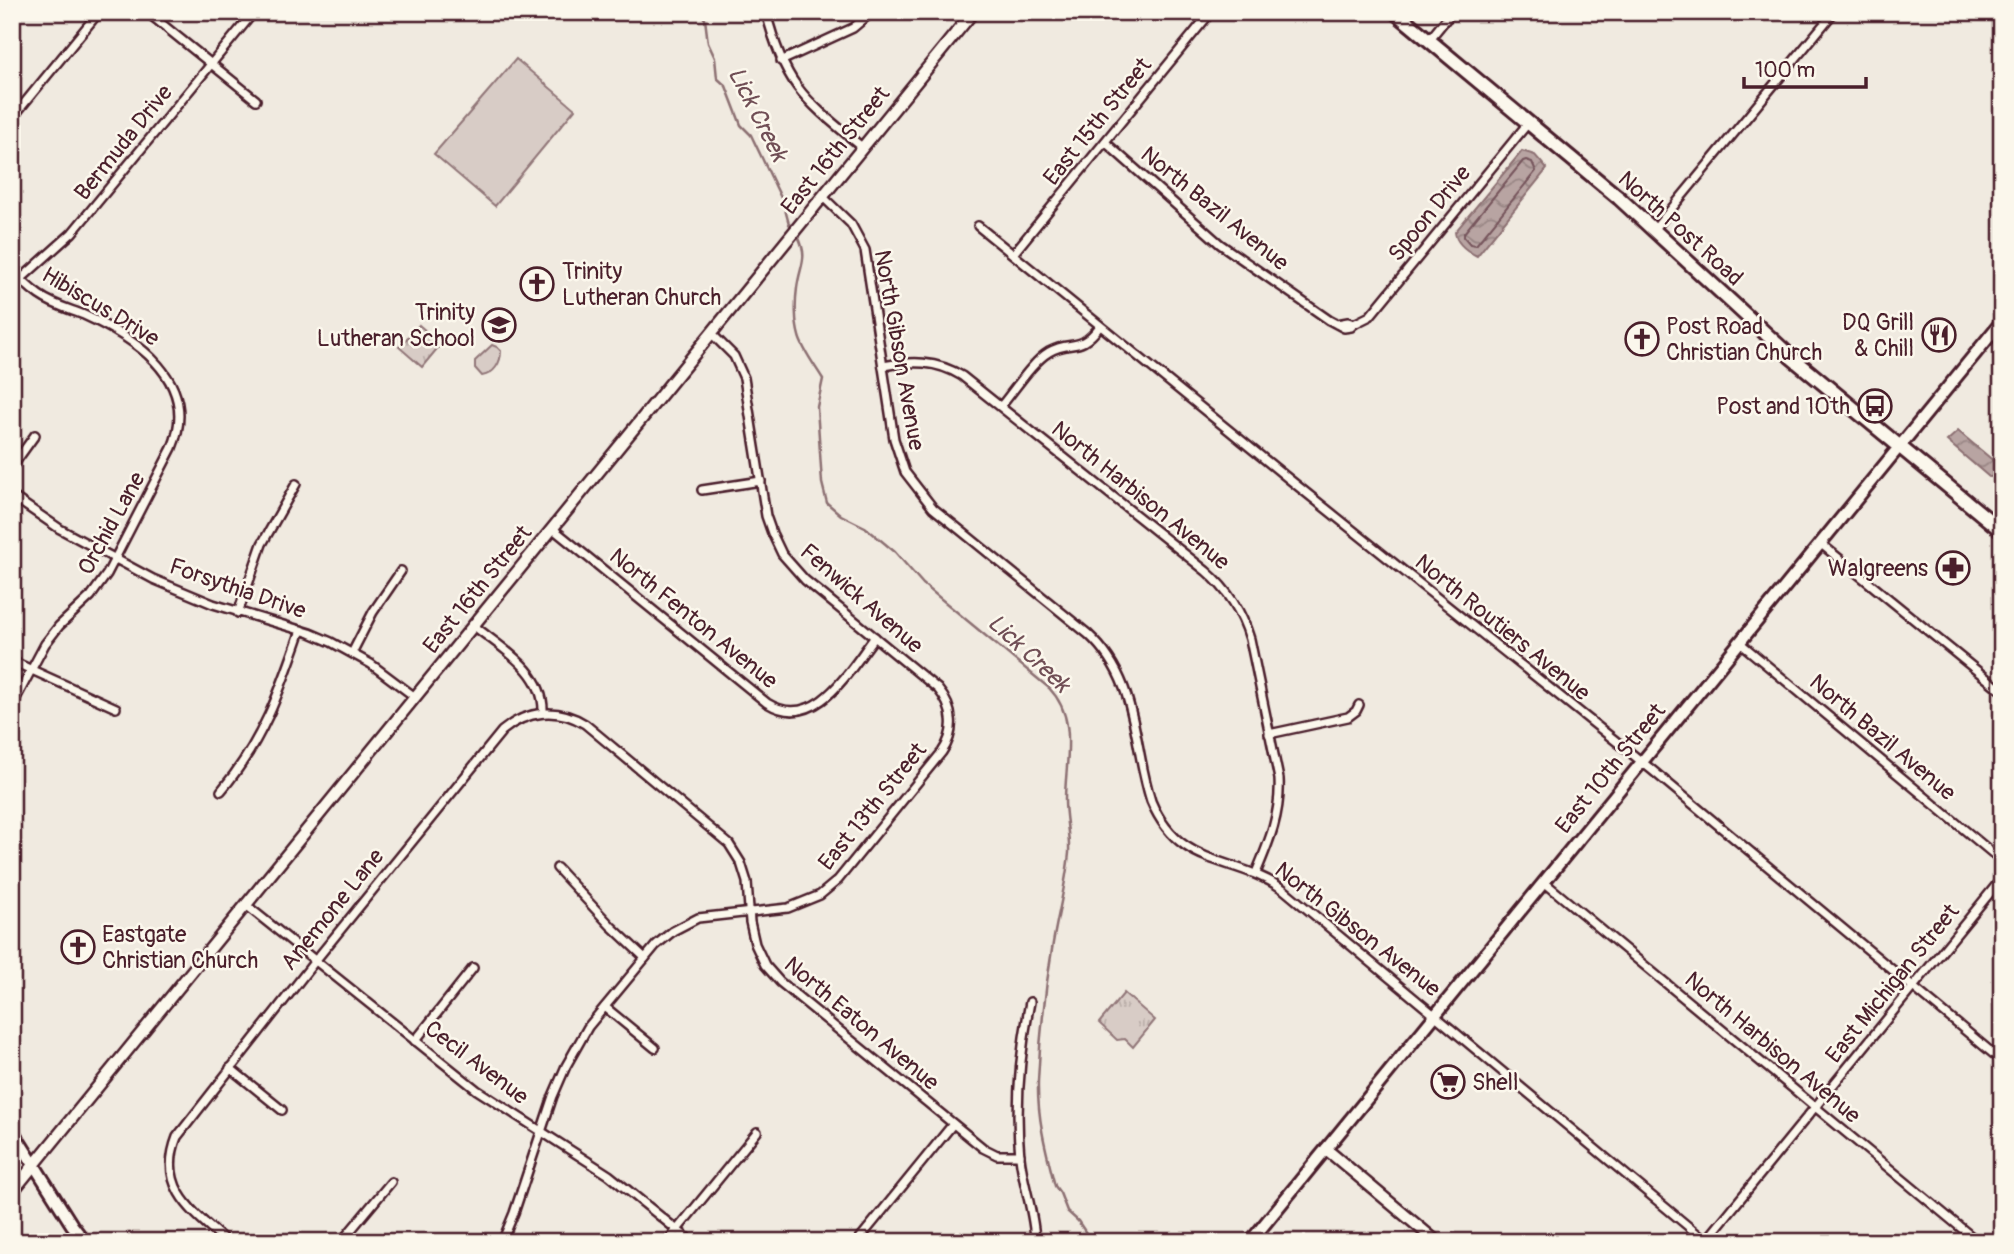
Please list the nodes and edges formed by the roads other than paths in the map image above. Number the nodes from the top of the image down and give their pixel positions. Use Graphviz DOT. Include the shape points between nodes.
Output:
graph roads {
  1 [pos="99,12"];
  2 [pos="147,12"];
  3 [pos="254,12"];
  4 [pos="766,12"];
  5 [pos="872,12"];
  6 [pos="973,12"];
  7 [pos="1211,12"];
  8 [pos="1395,12"];
  9 [pos="1452,12"];
  10 [pos="1834,12"];
  11 [pos="1429,40"];
  12 [pos="781,61"];
  13 [pos="212,64"];
  14 [pos="256,100"];
  15 [pos="18,111"];
  16 [pos="1529,122"];
  17 [pos="1105,142"];
  18 [pos="862,147"];
  19 [pos="822,197"];
  20 [pos="978,226"];
  21 [pos="1654,230"];
  22 [pos="1013,254"];
  23 [pos="12,269"];
  24 [pos="21,280"];
  25 [pos="12,287"];
  26 [pos="2002,321"];
  27 [pos="1337,324"];
  28 [pos="1100,326"];
  29 [pos="711,333"];
  30 [pos="883,366"];
  31 [pos="1002,406"];
  32 [pos="180,417"];
  33 [pos="35,435"];
  34 [pos="1899,447"];
  35 [pos="12,467"];
  36 [pos="761,481"];
  37 [pos="296,484"];
  38 [pos="702,490"];
  39 [pos="12,496"];
  40 [pos="552,528"];
  41 [pos="2002,531"];
  42 [pos="1820,543"];
  43 [pos="115,559"];
  44 [pos="401,571"];
  45 [pos="238,613"];
  46 [pos="473,625"];
  47 [pos="300,630"];
  48 [pos="875,638"];
  49 [pos="1739,642"];
  50 [pos="352,653"];
  51 [pos="12,660"];
  52 [pos="31,669"];
  53 [pos="2002,691"];
  54 [pos="415,696"];
  55 [pos="1359,705"];
  56 [pos="12,706"];
  57 [pos="116,708"];
  58 [pos="542,713"];
  59 [pos="952,727"];
  60 [pos="1269,734"];
  61 [pos="1641,763"];
  62 [pos="221,790"];
  63 [pos="2002,860"];
  64 [pos="557,868"];
  65 [pos="1256,873"];
  66 [pos="2002,878"];
  67 [pos="1544,882"];
  68 [pos="246,905"];
  69 [pos="749,912"];
  70 [pos="645,958"];
  71 [pos="315,961"];
  72 [pos="473,968"];
  73 [pos="1913,987"];
  74 [pos="1030,1002"];
  75 [pos="604,1007"];
  76 [pos="1436,1015"];
  77 [pos="415,1041"];
  78 [pos="655,1048"];
  79 [pos="2002,1061"];
  80 [pos="230,1068"];
  81 [pos="1815,1107"];
  82 [pos="282,1110"];
  83 [pos="953,1124"];
  84 [pos="12,1130"];
  85 [pos="542,1132"];
  86 [pos="757,1132"];
  87 [pos="1326,1149"];
  88 [pos="1020,1155"];
  89 [pos="34,1166"];
  90 [pos="391,1182"];
  91 [pos="12,1192"];
  92 [pos="677,1229"];
  93 [pos="85,1242"];
  94 [pos="227,1242"];
  95 [pos="341,1242"];
  96 [pos="502,1242"];
  97 [pos="667,1242"];
  98 [pos="692,1242"];
  99 [pos="857,1242"];
  100 [pos="1035,1242"];
  101 [pos="1250,1242"];
  102 [pos="1437,1242"];
  103 [pos="1706,1242"];
  104 [pos="1978,1242"];
  1 -- 15 [label="street"];
  2 -- 13 [label="street"];
  3 -- 13 [label="street, Bermuda Drive"];
  4 -- 12 [label="street"];
  5 -- 12 [label="street" via="853,29"];
  6 -- 18 [label="street, East 16th Street"];
  7 -- 17 [label="street, East 15th Street"];
  8 -- 11 [label="main road, North Post Road"];
  9 -- 11 [label="street"];
  10 -- 21 [label="street"];
  11 -- 16 [label="main road, North Post Road"];
  12 -- 18 [label="street" via="807,100"];
  13 -- 14 [label="street"];
  13 -- 24 [label="street, Bermuda Drive" via="72,233"];
  16 -- 21 [label="main road, North Post Road"];
  16 -- 27 [label="street, Spoon Drive" via="1370,316 1348,328"];
  17 -- 22 [label="street, East 15th Street"];
  17 -- 27 [label="street, North Bazil Avenue" via="1220,244"];
  18 -- 19 [label="street, East 16th Street"];
  19 -- 29 [label="street, East 16th Street"];
  19 -- 30 [label="street, North Gibson Avenue" via="859,236"];
  20 -- 22 [label="street, North Routiers Avenue"];
  21 -- 34 [label="main road, North Post Road" via="1790,356"];
  22 -- 28 [label="street, North Routiers Avenue"];
  23 -- 24 [label="street, Hibiscus Drive"];
  24 -- 25 [label="street, Bermuda Drive"];
  24 -- 32 [label="street, Hibiscus Drive" via="46,299 103,325 151,356 173,387"];
  26 -- 34 [label="main road, East 10th Street"];
  28 -- 31 [label="street" via="1086,341 1044,356"];
  28 -- 61 [label="street, North Routiers Avenue"];
  29 -- 36 [label="street, Fenwick Avenue" via="731,353 744,377"];
  29 -- 40 [label="street, East 16th Street"];
  30 -- 31 [label="street, North Harbison Avenue" via="941,365"];
  30 -- 65 [label="street, North Gibson Avenue" via="894,443 912,484 933,508 1088,634 1109,657 1130,701 1152,801 1171,833 1200,856"];
  31 -- 60 [label="street, North Harbison Avenue" via="1224,590 1248,632"];
  32 -- 43 [label="street, Orchid Lane" via="172,448"];
  33 -- 35 [label="street"];
  34 -- 41 [label="main road, North Post Road"];
  34 -- 42 [label="main road, East 10th Street"];
  36 -- 38 [label="street"];
  36 -- 48 [label="street, Fenwick Avenue" via="768,523 787,560 804,580"];
  37 -- 45 [label="street" via="262,544"];
  39 -- 43 [label="street, Forsythia Drive" via="60,530"];
  40 -- 46 [label="street, East 16th Street"];
  40 -- 48 [label="street, North Fenton Avenue" via="777,708 800,711 818,704"];
  42 -- 49 [label="main road, East 10th Street"];
  42 -- 53 [label="street"];
  43 -- 45 [label="street, Forsythia Drive" via="181,592"];
  43 -- 52 [label="street, Orchid Lane" via="96,590 49,638"];
  44 -- 50 [label="street"];
  45 -- 47 [label="street, Forsythia Drive"];
  46 -- 54 [label="street, East 16th Street"];
  46 -- 58 [label="street" via="533,676 541,693"];
  47 -- 50 [label="street, Forsythia Drive"];
  47 -- 62 [label="street" via="258,740"];
  48 -- 59 [label="street, Fenwick Avenue" via="943,695"];
  49 -- 61 [label="main road, East 10th Street"];
  49 -- 63 [label="street, North Bazil Avenue"];
  50 -- 54 [label="street, Forsythia Drive"];
  51 -- 52 [label="street"];
  52 -- 56 [label="street, Orchid Lane"];
  52 -- 57 [label="street"];
  54 -- 68 [label="street, East 16th Street"];
  55 -- 60 [label="street" via="1348,717"];
  58 -- 69 [label="street, North Eaton Avenue" via="569,716 586,724 723,837 744,870"];
  58 -- 71 [label="street, Anemone Lane" via="517,720 502,731"];
  59 -- 69 [label="street, East 13th Street" via="942,752 832,886 796,906"];
  60 -- 65 [label="street, North Harbison Avenue" via="1279,800 1272,837"];
  61 -- 67 [label="main road, East 10th Street"];
  61 -- 73 [label="street, North Routiers Avenue"];
  64 -- 70 [label="street"];
  65 -- 76 [label="street, North Gibson Avenue" via="1283,889"];
  66 -- 73 [label="street, East Michigan Street"];
  67 -- 76 [label="main road, East 10th Street"];
  67 -- 81 [label="street, North Harbison Avenue"];
  68 -- 71 [label="street, Cecil Avenue"];
  68 -- 89 [label="street, East 16th Street"];
  69 -- 70 [label="street, East 13th Street" via="689,922 667,935"];
  69 -- 83 [label="street, North Eaton Avenue" via="755,944 772,974"];
  70 -- 75 [label="street, East 13th Street"];
  71 -- 77 [label="street, Cecil Avenue"];
  71 -- 80 [label="street, Anemone Lane"];
  72 -- 77 [label="street"];
  73 -- 79 [label="street, North Routiers Avenue"];
  73 -- 81 [label="street, East Michigan Street"];
  74 -- 88 [label="street" via="1021,1061"];
  75 -- 78 [label="street"];
  75 -- 85 [label="street, East 13th Street" via="565,1066"];
  76 -- 87 [label="main road, East 10th Street"];
  76 -- 103 [label="street, North Gibson Avenue"];
  77 -- 85 [label="street, Cecil Avenue" via="477,1090"];
  80 -- 82 [label="street"];
  80 -- 94 [label="street, Anemone Lane" via="183,1127 172,1152 171,1171 190,1209"];
  81 -- 103 [label="street, East Michigan Street"];
  81 -- 104 [label="street, North Harbison Avenue"];
  83 -- 88 [label="street, North Eaton Avenue" via="990,1152"];
  83 -- 99 [label="street"];
  84 -- 89 [label="main road"];
  85 -- 92 [label="street, Cecil Avenue" via="609,1175"];
  85 -- 96 [label="street, East 13th Street"];
  86 -- 92 [label="street"];
  87 -- 101 [label="main road, East 10th Street"];
  87 -- 102 [label="street"];
  88 -- 100 [label="street"];
  89 -- 91 [label="street, East 16th Street"];
  89 -- 93 [label="main road"];
  90 -- 95 [label="street"];
  92 -- 97 [label="street"];
  92 -- 98 [label="street, Cecil Avenue"];
}
